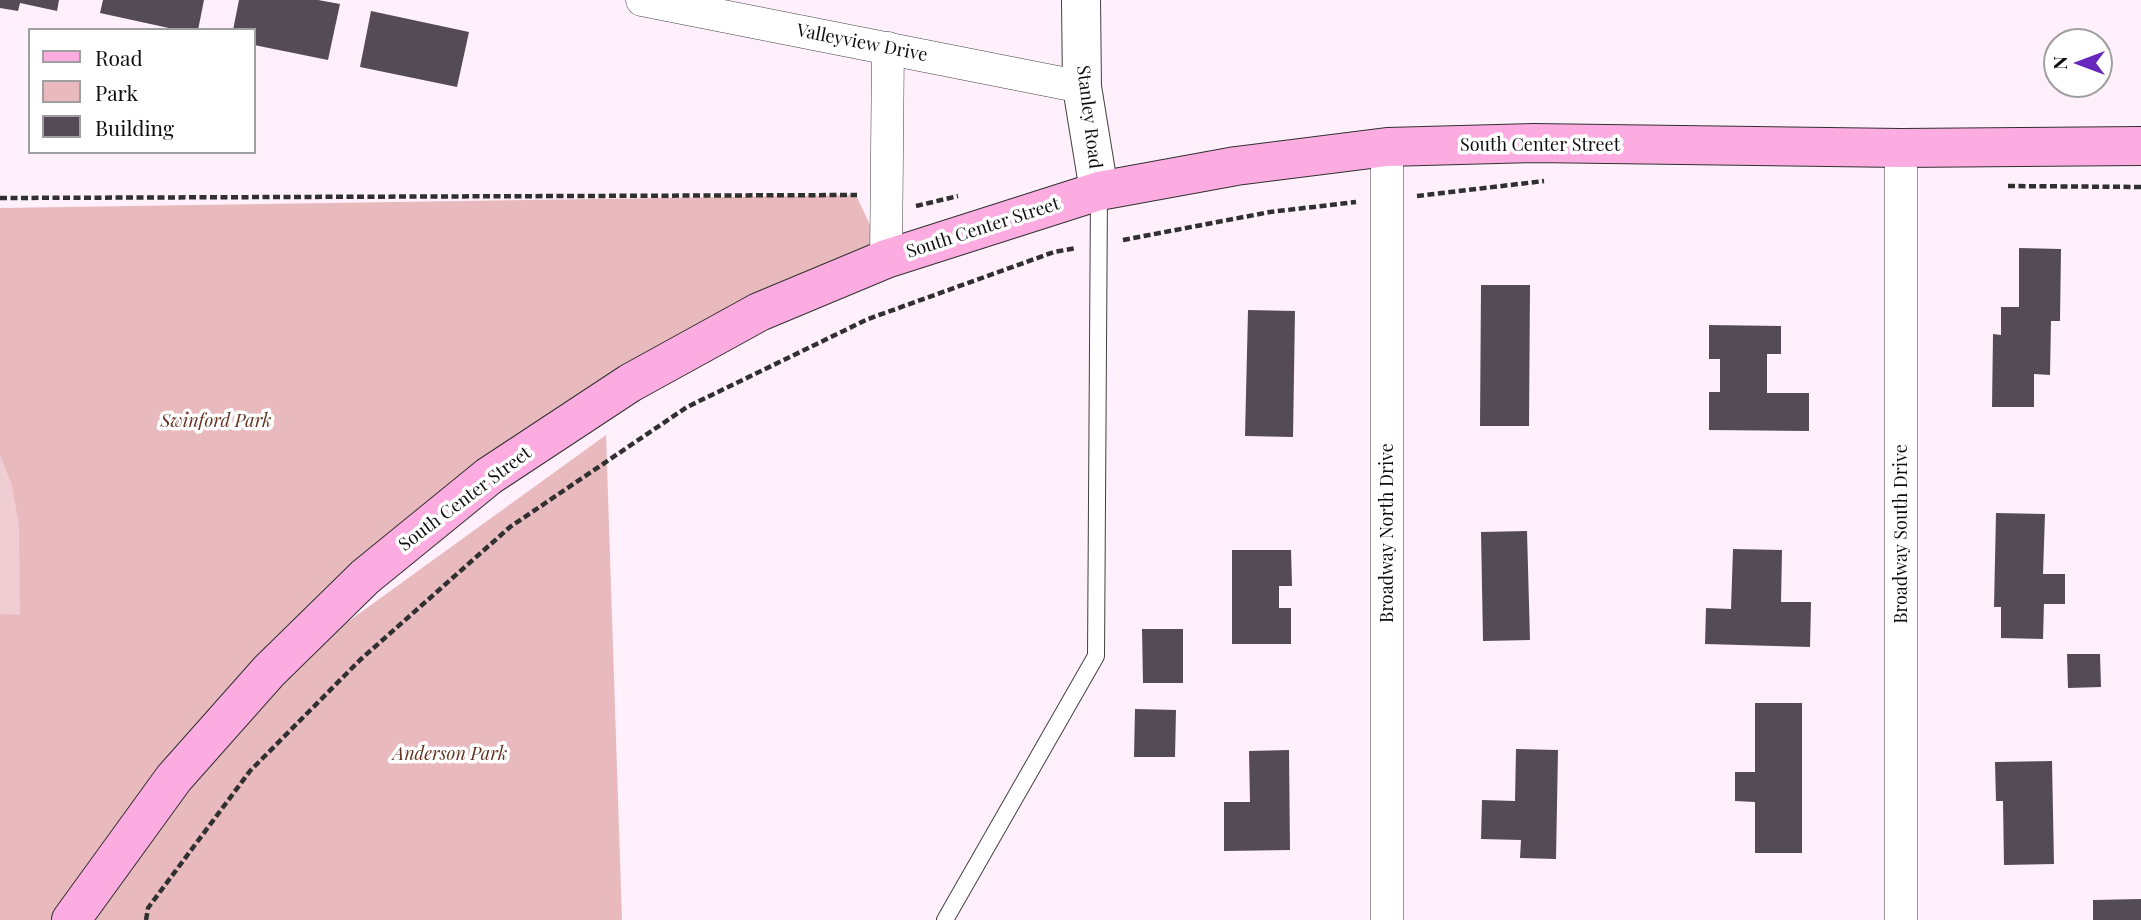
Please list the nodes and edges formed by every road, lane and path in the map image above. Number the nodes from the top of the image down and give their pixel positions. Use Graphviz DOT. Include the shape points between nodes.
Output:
graph roads {
  1 [pos="642,0"];
  2 [pos="1081,0"];
  3 [pos="888,48"];
  4 [pos="1082,87"];
  5 [pos="2141,146"];
  6 [pos="1387,147"];
  7 [pos="1901,148"];
  8 [pos="1558,181"];
  9 [pos="1995,186"];
  10 [pos="2141,187"];
  11 [pos="1099,191"];
  12 [pos="0,198"];
  13 [pos="887,199"];
  14 [pos="1387,199"];
  15 [pos="1098,244"];
  16 [pos="886,259"];
  17 [pos="71,920"];
  18 [pos="146,920"];
  19 [pos="945,920"];
  20 [pos="1387,920"];
  21 [pos="1900,920"];
  1 -- 3 [label="street, Valleyview Drive"];
  2 -- 4 [label="street, Stanley Road"];
  3 -- 4 [label="street, Valleyview Drive"];
  3 -- 13 [label="street"];
  4 -- 11 [label="street, Stanley Road"];
  5 -- 7 [label="main road, South Center Street"];
  6 -- 7 [label="main road, South Center Street" via="1534,143"];
  6 -- 11 [label="main road, South Center Street" via="1236,166"];
  6 -- 14 [label="street, Broadway North Drive"];
  7 -- 21 [label="street, Broadway South Drive"];
  8 -- 14 [label="path"];
  9 -- 10 [label="path"];
  11 -- 15 [label="lane"];
  11 -- 16 [label="main road, South Center Street"];
  12 -- 13 [label="path" via="856,195"];
  13 -- 16 [label="street"];
  14 -- 15 [label="path" via="1270,212"];
  14 -- 20 [label="street, Broadway North Drive"];
  15 -- 18 [label="path" via="1054,252 868,319 687,407 510,527 360,660 250,771 148,908"];
  15 -- 19 [label="lane" via="1096,656"];
  16 -- 17 [label="main road, South Center Street" via="759,312 630,383 489,476 365,577 269,671 174,778"];
}
